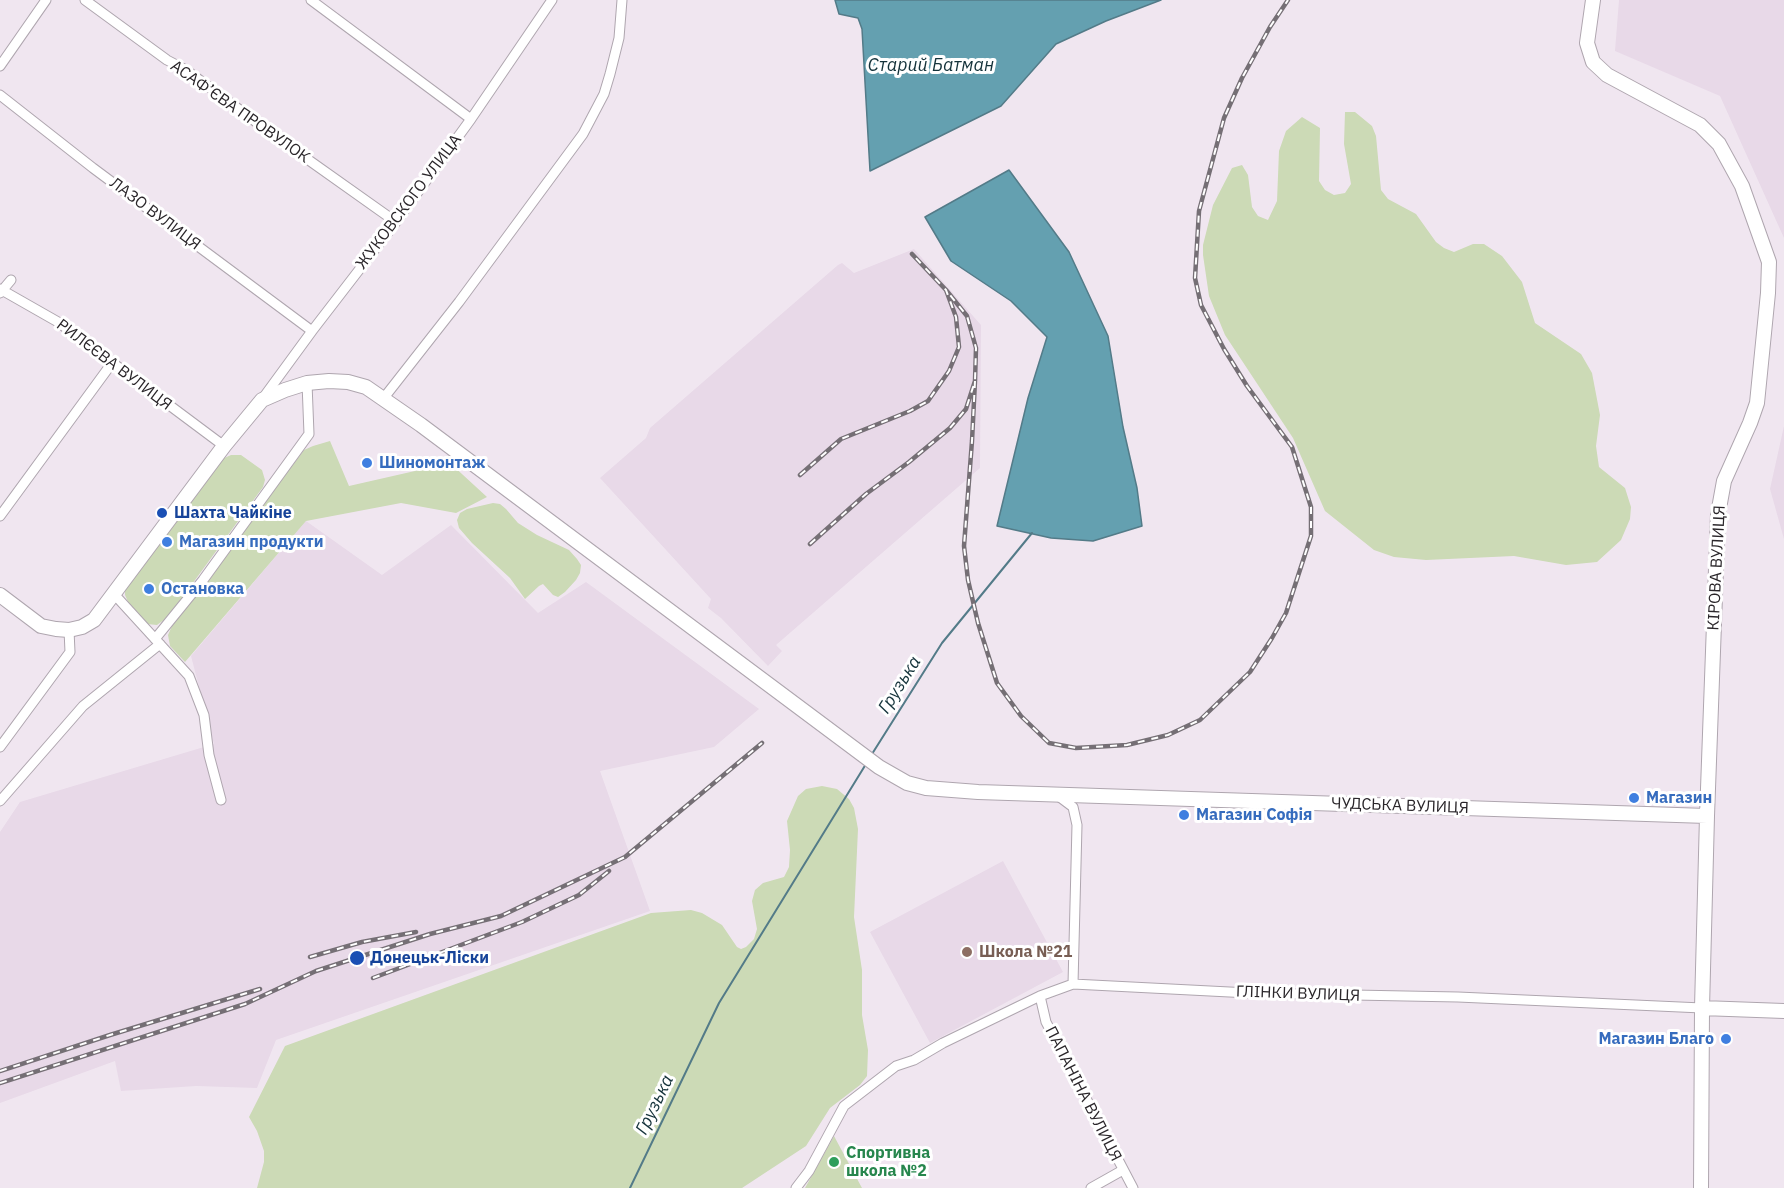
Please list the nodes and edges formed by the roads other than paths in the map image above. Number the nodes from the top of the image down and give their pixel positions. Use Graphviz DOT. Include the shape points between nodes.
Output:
graph roads {
  1 [pos="46,0"];
  2 [pos="86,0"];
  3 [pos="311,0"];
  4 [pos="552,0"];
  5 [pos="622,0"];
  6 [pos="1593,0"];
  7 [pos="0,66"];
  8 [pos="0,95"];
  9 [pos="471,119"];
  10 [pos="396,222"];
  11 [pos="11,280"];
  12 [pos="1,291"];
  13 [pos="312,331"];
  14 [pos="112,363"];
  15 [pos="307,383"];
  16 [pos="383,399"];
  17 [pos="262,400"];
  18 [pos="224,447"];
  19 [pos="0,516"];
  20 [pos="114,594"];
  21 [pos="0,596"];
  22 [pos="69,630"];
  23 [pos="158,642"];
  24 [pos="0,747"];
  25 [pos="1057,795"];
  26 [pos="221,800"];
  27 [pos="0,801"];
  28 [pos="1707,816"];
  29 [pos="1073,984"];
  30 [pos="1040,996"];
  31 [pos="1702,1008"];
  32 [pos="1784,1011"];
  33 [pos="1123,1170"];
  34 [pos="796,1188"];
  35 [pos="1091,1188"];
  36 [pos="1133,1188"];
  37 [pos="1701,1188"];
  1 -- 7 [label="street"];
  2 -- 10 [label="street, АСАФ’ЄВА ПРОВУЛОК"];
  3 -- 9 [label="street"];
  4 -- 9 [label="street, ЖУКОВСКОГО УЛИЦА"];
  5 -- 16 [label="street" via="620,38 610,74 583,134"];
  6 -- 28 [label="street, КІРОВА ВУЛИЦЯ" via="1587,43 1593,62 1607,75 1700,126 1719,144 1742,186 1769,262 1757,403 1724,481 1718,514"];
  8 -- 13 [label="street, ЛАЗО ВУЛИЦЯ"];
  9 -- 10 [label="street, ЖУКОВСКОГО УЛИЦА"];
  10 -- 13 [label="street, ЖУКОВСКОГО УЛИЦА"];
  11 -- 12 [label="street"];
  12 -- 14 [label="street, РИЛЄЄВА ВУЛИЦЯ" via="58,322"];
  13 -- 17 [label="street, ЖУКОВСКОГО УЛИЦА"];
  14 -- 18 [label="street, РИЛЄЄВА ВУЛИЦЯ"];
  14 -- 19 [label="street"];
  15 -- 16 [label="street, ЧУДСЬКА ВУЛИЦЯ" via="348,382 366,387"];
  15 -- 17 [label="street, ЧУДСЬКА ВУЛИЦЯ"];
  15 -- 23 [label="street" via="309,434"];
  16 -- 25 [label="street, ЧУДСЬКА ВУЛИЦЯ" via="879,767 907,783 926,788"];
  17 -- 18 [label="street"];
  18 -- 20 [label="street"];
  20 -- 22 [label="street" via="94,620"];
  20 -- 23 [label="street"];
  21 -- 22 [label="street" via="42,626"];
  22 -- 24 [label="street" via="70,652"];
  23 -- 26 [label="street" via="189,676 204,715"];
  23 -- 27 [label="street" via="83,706"];
  25 -- 28 [label="street, ЧУДСЬКА ВУЛИЦЯ"];
  25 -- 29 [label="street" via="1074,807 1077,825"];
  28 -- 31 [label="street, КІРОВА ВУЛИЦЯ"];
  29 -- 30 [label="street, ГЛІНКИ ВУЛИЦЯ"];
  29 -- 31 [label="street, ГЛІНКИ ВУЛИЦЯ"];
  30 -- 33 [label="street, ПАПАНІНА ВУЛИЦЯ" via="1046,1022"];
  30 -- 34 [label="street, ГЛІНКИ ВУЛИЦЯ" via="896,1066 844,1106"];
  31 -- 32 [label="street, ГЛІНКИ ВУЛИЦЯ"];
  31 -- 37 [label="street, КІРОВА ВУЛИЦЯ"];
  33 -- 35 [label="street"];
  33 -- 36 [label="street, ПАПАНІНА ВУЛИЦЯ"];
}
